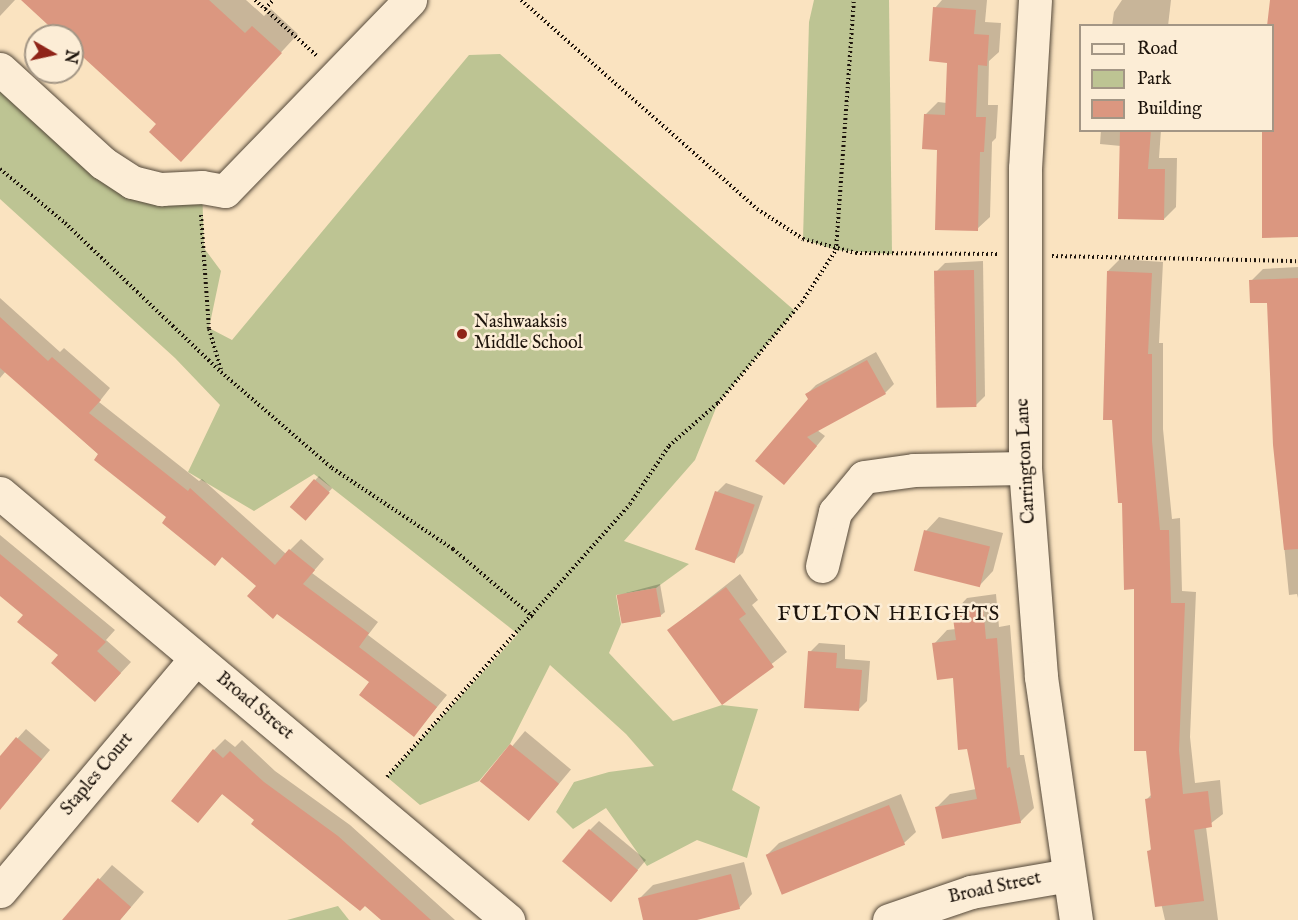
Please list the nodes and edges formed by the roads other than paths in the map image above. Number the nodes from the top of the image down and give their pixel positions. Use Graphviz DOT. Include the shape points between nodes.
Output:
graph roads {
  1 [pos="410,0"];
  2 [pos="1035,0"];
  3 [pos="0,69"];
  4 [pos="1025,468"];
  5 [pos="0,493"];
  6 [pos="822,566"];
  7 [pos="196,658"];
  8 [pos="1068,875"];
  9 [pos="0,891"];
  10 [pos="508,920"];
  11 [pos="890,920"];
  12 [pos="1076,920"];
  1 -- 3 [label="street" via="225,191 202,187 161,189 132,182 103,163"];
  2 -- 4 [label="street, Carrington Lane" via="1023,255"];
  4 -- 6 [label="street" via="914,470 864,477 835,512"];
  4 -- 8 [label="street, Carrington Lane" via="1041,677"];
  5 -- 7 [label="street, Broad Street"];
  7 -- 9 [label="street, Staples Court"];
  7 -- 10 [label="street, Broad Street"];
  8 -- 11 [label="street, Broad Street" via="971,892"];
  8 -- 12 [label="street, Carrington Lane"];
}
